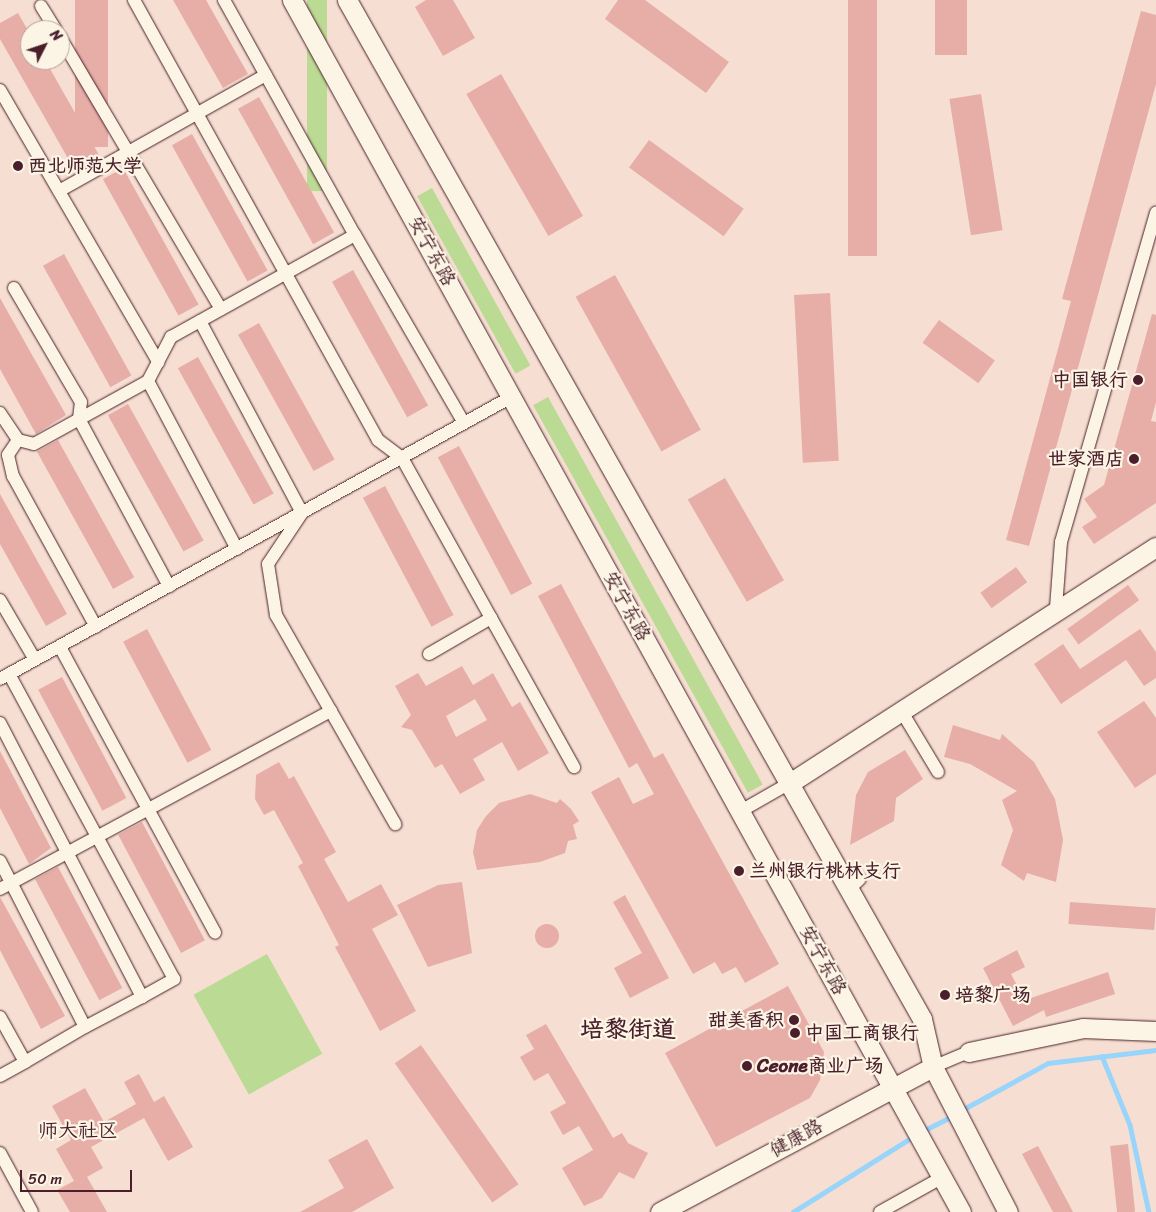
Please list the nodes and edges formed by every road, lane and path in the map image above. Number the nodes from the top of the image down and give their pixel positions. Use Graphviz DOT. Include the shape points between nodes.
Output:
graph roads {
  1 [pos="134,0"];
  2 [pos="224,0"];
  3 [pos="292,0"];
  4 [pos="347,0"];
  5 [pos="41,6"];
  6 [pos="50,20"];
  7 [pos="70,54"];
  8 [pos="266,75"];
  9 [pos="0,90"];
  10 [pos="197,114"];
  11 [pos="128,152"];
  12 [pos="59,191"];
  13 [pos="1156,212"];
  14 [pos="355,235"];
  15 [pos="287,273"];
  16 [pos="14,288"];
  17 [pos="221,309"];
  18 [pos="200,321"];
  19 [pos="158,362"];
  20 [pos="148,381"];
  21 [pos="513,396"];
  22 [pos="1,419"];
  23 [pos="79,419"];
  24 [pos="464,423"];
  25 [pos="18,440"];
  26 [pos="402,458"];
  27 [pos="302,513"];
  28 [pos="1156,547"];
  29 [pos="237,549"];
  30 [pos="169,586"];
  31 [pos="0,600"];
  32 [pos="1056,608"];
  33 [pos="491,618"];
  34 [pos="96,627"];
  35 [pos="60,647"];
  36 [pos="429,654"];
  37 [pos="35,660"];
  38 [pos="5,676"];
  39 [pos="331,711"];
  40 [pos="902,712"];
  41 [pos="0,723"];
  42 [pos="574,767"];
  43 [pos="938,772"];
  44 [pos="788,784"];
  45 [pos="148,809"];
  46 [pos="739,812"];
  47 [pos="396,824"];
  48 [pos="98,836"];
  49 [pos="67,853"];
  50 [pos="0,861"];
  51 [pos="6,886"];
  52 [pos="216,933"];
  53 [pos="142,996"];
  54 [pos="0,1017"];
  55 [pos="85,1027"];
  56 [pos="1156,1031"];
  57 [pos="969,1052"];
  58 [pos="24,1062"];
  59 [pos="933,1067"];
  60 [pos="0,1076"];
  61 [pos="894,1087"];
  62 [pos="0,1153"];
  63 [pos="943,1177"];
  64 [pos="32,1212"];
  65 [pos="660,1212"];
  66 [pos="880,1212"];
  67 [pos="961,1212"];
  68 [pos="1008,1212"];
  1 -- 10 [label="street"];
  2 -- 8 [label="street"];
  3 -- 21 [label="main road, 安宁东路"];
  4 -- 44 [label="main road"];
  5 -- 6 [label="street"];
  7 -- 11 [label="street"];
  8 -- 10 [label="street"];
  8 -- 14 [label="street"];
  9 -- 12 [label="street"];
  10 -- 11 [label="street"];
  10 -- 15 [label="street"];
  11 -- 12 [label="street"];
  11 -- 17 [label="street"];
  12 -- 19 [label="street"];
  13 -- 32 [label="street" via="1061,542"];
  14 -- 15 [label="street"];
  14 -- 24 [label="street"];
  15 -- 17 [label="street"];
  15 -- 26 [label="street" via="378,440"];
  16 -- 23 [label="street" via="81,402"];
  17 -- 18 [label="street"];
  18 -- 19 [label="street" via="171,337"];
  18 -- 27 [label="street"];
  19 -- 20 [label="street"];
  20 -- 23 [label="street"];
  20 -- 29 [label="street"];
  21 -- 24 [label="street"];
  21 -- 46 [label="main road, 安宁东路"];
  22 -- 25 [label="street"];
  23 -- 25 [label="street" via="34,444"];
  23 -- 30 [label="street"];
  24 -- 26 [label="street"];
  25 -- 34 [label="street" via="8,455 13,476"];
  26 -- 27 [label="street"];
  26 -- 33 [label="street"];
  27 -- 29 [label="street"];
  27 -- 39 [label="street" via="268,564 276,615"];
  28 -- 32 [label="main road"];
  29 -- 30 [label="street"];
  30 -- 34 [label="street"];
  31 -- 37 [label="street"];
  32 -- 40 [label="main road"];
  33 -- 36 [label="street"];
  33 -- 42 [label="street"];
  34 -- 35 [label="street"];
  35 -- 37 [label="street"];
  35 -- 45 [label="street"];
  37 -- 38 [label="street"];
  38 -- 48 [label="street"];
  39 -- 45 [label="street"];
  39 -- 47 [label="street"];
  40 -- 43 [label="street"];
  40 -- 44 [label="main road"];
  41 -- 49 [label="street"];
  44 -- 46 [label="street"];
  44 -- 59 [label="main road" via="854,885 922,1019"];
  45 -- 48 [label="street"];
  45 -- 52 [label="street"];
  46 -- 61 [label="main road, 安宁东路"];
  48 -- 49 [label="street"];
  48 -- 53 [label="street" via="174,979"];
  49 -- 51 [label="street"];
  49 -- 53 [label="street"];
  50 -- 51 [label="street"];
  51 -- 55 [label="street"];
  53 -- 55 [label="street"];
  54 -- 58 [label="street"];
  55 -- 58 [label="street"];
  56 -- 57 [label="main road" via="1083,1028"];
  57 -- 59 [label="street"];
  58 -- 60 [label="street"];
  59 -- 61 [label="main road, 健康路"];
  59 -- 68 [label="main road"];
  61 -- 63 [label="main road, 安宁东路"];
  61 -- 65 [label="main road, 健康路"];
  62 -- 64 [label="street"];
  63 -- 66 [label="street"];
  63 -- 67 [label="main road, 安宁东路"];
}
